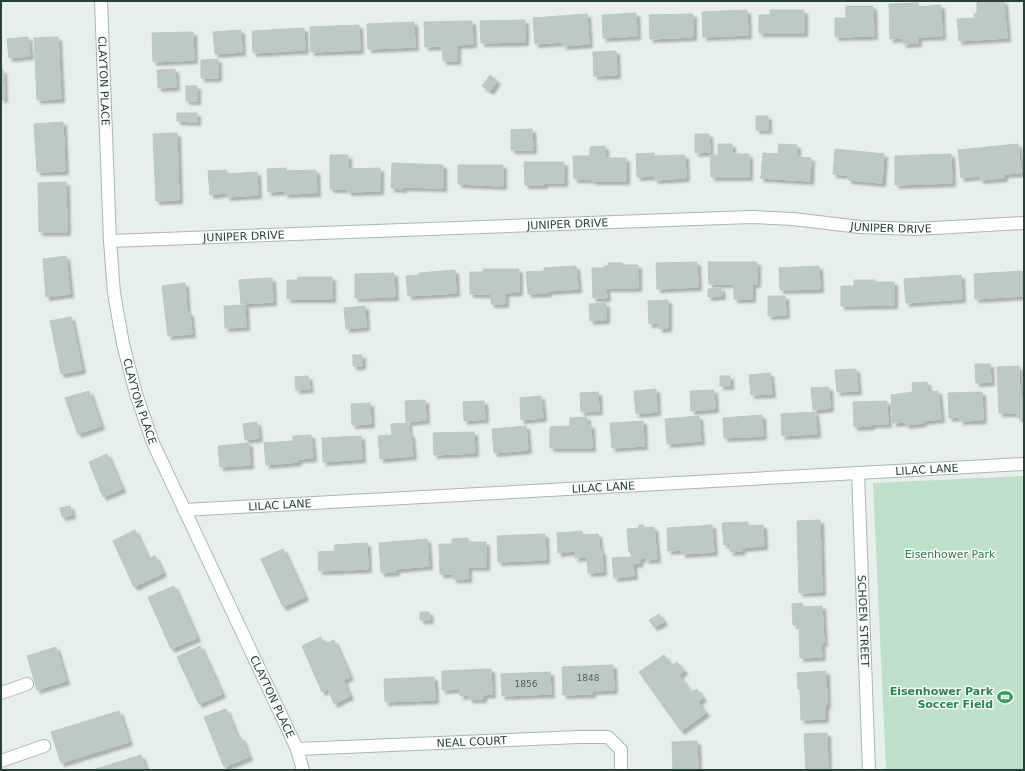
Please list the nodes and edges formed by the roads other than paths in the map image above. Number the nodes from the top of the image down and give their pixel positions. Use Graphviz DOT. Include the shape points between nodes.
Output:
graph roads {
  1 [pos="101,1"];
  2 [pos="1024,223"];
  3 [pos="110,241"];
  4 [pos="1024,464"];
  5 [pos="858,473"];
  6 [pos="184,510"];
  7 [pos="27,684"];
  8 [pos="1,693"];
  9 [pos="44,746"];
  10 [pos="297,748"];
  11 [pos="1,761"];
  12 [pos="304,770"];
  13 [pos="622,770"];
  14 [pos="869,770"];
  1 -- 3 [label="street, CLAYTON PLACE"];
  2 -- 3 [label="street, JUNIPER DRIVE" via="916,229 860,227 752,217"];
  3 -- 6 [label="street, CLAYTON PLACE" via="123,344 136,394 153,443"];
  4 -- 5 [label="street, LILAC LANE"];
  5 -- 6 [label="street, LILAC LANE"];
  5 -- 14 [label="street, SCHOEN STREET"];
  6 -- 10 [label="street, CLAYTON PLACE"];
  7 -- 8 [label="street"];
  9 -- 11 [label="street"];
  10 -- 12 [label="street, CLAYTON PLACE"];
  10 -- 13 [label="street, NEAL COURT" via="608,737 621,750"];
}
